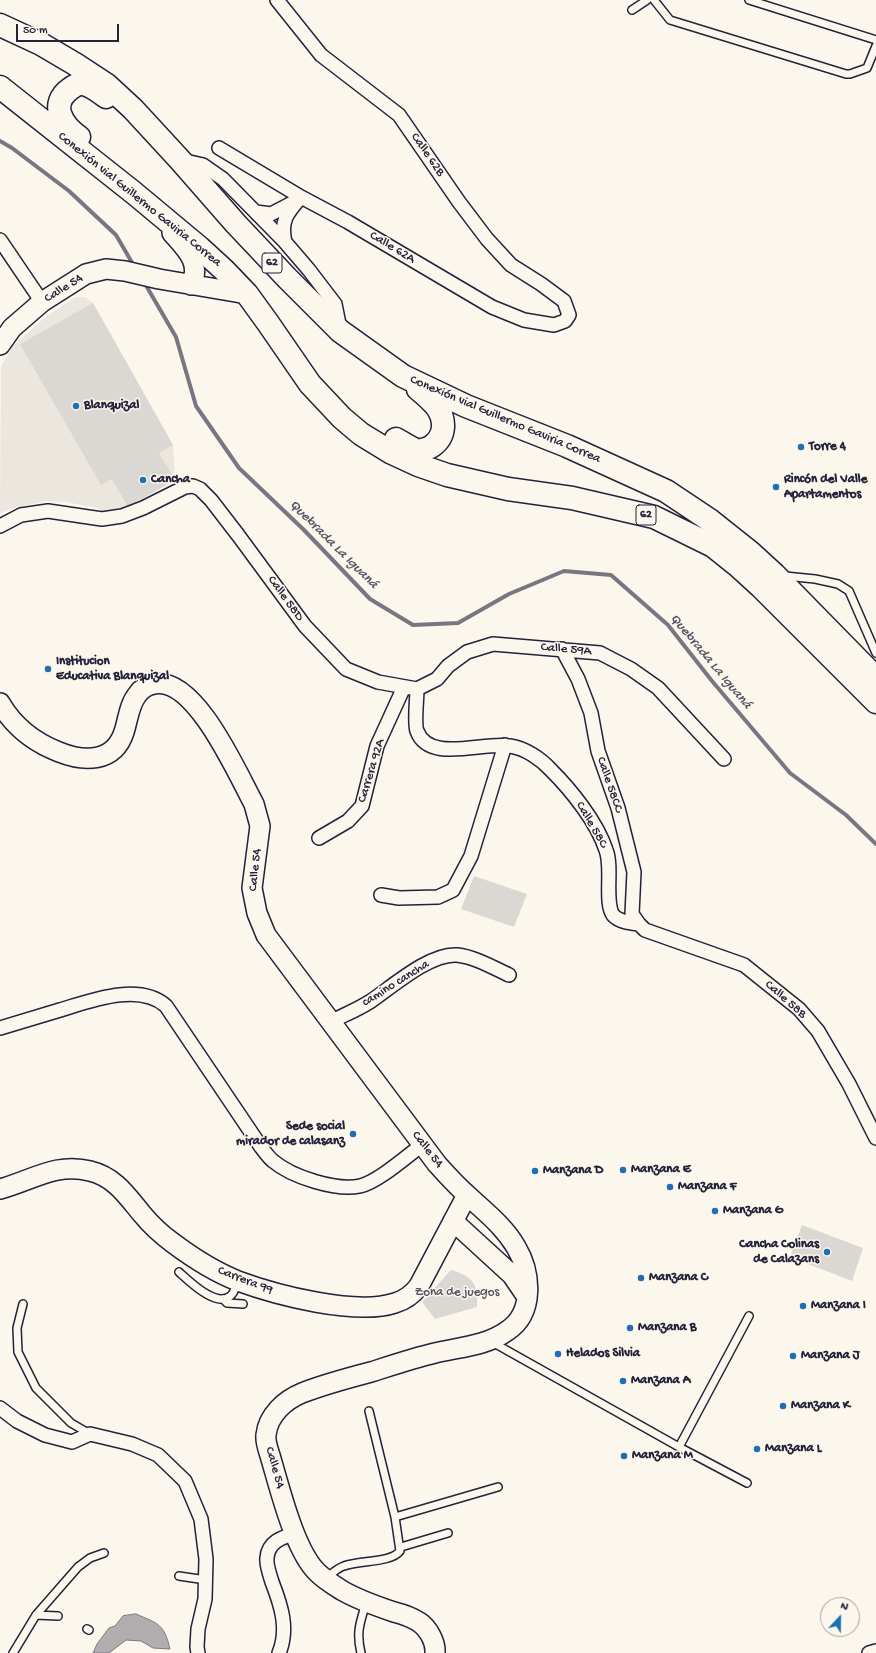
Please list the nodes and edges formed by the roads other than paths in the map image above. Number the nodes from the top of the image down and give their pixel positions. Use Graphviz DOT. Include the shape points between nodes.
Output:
graph roads {
  1 [pos="277,0"];
  2 [pos="647,0"];
  3 [pos="654,0"];
  4 [pos="749,0"];
  5 [pos="632,10"];
  6 [pos="0,25"];
  7 [pos="876,40"];
  8 [pos="876,46"];
  9 [pos="0,87"];
  10 [pos="155,134"];
  11 [pos="219,148"];
  12 [pos="180,160"];
  13 [pos="119,182"];
  14 [pos="301,198"];
  15 [pos="149,206"];
  16 [pos="256,212"];
  17 [pos="0,240"];
  18 [pos="285,242"];
  19 [pos="191,285"];
  20 [pos="247,294"];
  21 [pos="42,302"];
  22 [pos="570,315"];
  23 [pos="340,331"];
  24 [pos="2,338"];
  25 [pos="403,376"];
  26 [pos="361,434"];
  27 [pos="0,526"];
  28 [pos="774,574"];
  29 [pos="562,649"];
  30 [pos="876,652"];
  31 [pos="876,678"];
  32 [pos="410,688"];
  33 [pos="876,702"];
  34 [pos="0,703"];
  35 [pos="505,745"];
  36 [pos="724,759"];
  37 [pos="319,838"];
  38 [pos="381,895"];
  39 [pos="639,924"];
  40 [pos="509,975"];
  41 [pos="330,1022"];
  42 [pos="0,1028"];
  43 [pos="876,1138"];
  44 [pos="422,1145"];
  45 [pos="0,1189"];
  46 [pos="467,1195"];
  47 [pos="453,1221"];
  48 [pos="179,1272"];
  49 [pos="238,1281"];
  50 [pos="527,1297"];
  51 [pos="223,1299"];
  52 [pos="23,1304"];
  53 [pos="243,1304"];
  54 [pos="749,1316"];
  55 [pos="490,1341"];
  56 [pos="0,1408"];
  57 [pos="369,1411"];
  58 [pos="90,1434"];
  59 [pos="679,1447"];
  60 [pos="748,1483"];
  61 [pos="498,1487"];
  62 [pos="395,1516"];
  63 [pos="448,1533"];
  64 [pos="295,1534"];
  65 [pos="401,1547"];
  66 [pos="104,1554"];
  67 [pos="179,1576"];
  68 [pos="325,1578"];
  69 [pos="206,1580"];
  70 [pos="366,1602"];
  71 [pos="36,1615"];
  72 [pos="58,1616"];
  73 [pos="434,1647"];
  74 [pos="876,1650"];
  75 [pos="13,1653"];
  76 [pos="198,1653"];
  77 [pos="279,1653"];
  78 [pos="361,1653"];
  79 [pos="869,1653"];
  1 -- 22 [label="street, Calle 62B" via="321,55 399,115 487,239 511,264 564,301"];
  2 -- 5 [label="lane"];
  3 -- 8 [label="lane" via="670,20 846,74 867,68"];
  4 -- 7 [label="lane"];
  6 -- 10 [label="highway, Conexión vial Guillermo Gaviria Correa / 62" via="41,44 107,85"];
  9 -- 13 [label="highway, Conexión vial Guillermo Gaviria Correa / 62"];
  10 -- 12 [label="highway, Conexión vial Guillermo Gaviria Correa / 62"];
  10 -- 13 [label="highway" via="85,84 75,85 64,93 58,106 61,118 70,131 90,145"];
  11 -- 14 [label="street, Calle 62A"];
  12 -- 16 [label="street" via="203,165 223,179"];
  12 -- 23 [label="highway, Conexión vial Guillermo Gaviria Correa / 62" via="236,224"];
  13 -- 15 [label="highway, Conexión vial Guillermo Gaviria Correa / 62"];
  14 -- 16 [label="street" via="271,214"];
  14 -- 18 [label="street" via="284,220 282,230"];
  14 -- 22 [label="street, Calle 62A" via="348,222 492,307 524,320 554,325 565,321"];
  15 -- 19 [label="street" via="187,250 195,266 196,275"];
  15 -- 20 [label="highway, Conexión vial Guillermo Gaviria Correa / 62" via="200,248"];
  16 -- 18 [label="street"];
  17 -- 21 [label="street"];
  18 -- 23 [label="street" via="335,304"];
  19 -- 20 [label="street, Calle 54"];
  19 -- 21 [label="street, Calle 54" via="106,269 86,274"];
  20 -- 26 [label="highway, Conexión vial Guillermo Gaviria Correa / 62" via="310,384"];
  21 -- 24 [label="street, Calle 54"];
  23 -- 25 [label="highway, Conexión vial Guillermo Gaviria Correa / 62"];
  25 -- 26 [label="highway" via="430,400 442,415 444,426 440,438 431,447 417,451 389,435"];
  25 -- 28 [label="highway, Conexión vial Guillermo Gaviria Correa / 62" via="466,406 567,446 666,491 711,521"];
  26 -- 33 [label="highway, Conexión vial Guillermo Gaviria Correa / 62" via="392,453 447,475 508,489 572,498 654,517 713,546 761,587"];
  27 -- 32 [label="street, Calle 58D" via="21,515 48,511 102,519 122,516 185,487 193,486 211,500 305,626 346,669 378,682"];
  28 -- 30 [label="lane" via="838,584 849,592"];
  28 -- 31 [label="highway, Conexión vial Guillermo Gaviria Correa / 62"];
  29 -- 32 [label="street, Calle 59A" via="493,644 467,652 448,666 437,679"];
  29 -- 36 [label="street, Calle 59A" via="600,653 631,669 658,688"];
  29 -- 39 [label="street, Calle 58CC" via="578,679 591,713 598,752 618,808 634,872 632,914"];
  32 -- 35 [label="street, Calle 58C" via="416,730 427,745 440,749"];
  32 -- 37 [label="street, Carrera 92A" via="377,746 362,806 348,821"];
  34 -- 41 [label="street, Calle 54" via="18,728 38,743 66,755 90,760 111,751 119,743 133,702 142,689 157,683 166,684 189,699 213,728 258,815 260,826 252,888 254,904 266,936"];
  35 -- 38 [label="street" via="471,856 453,890 438,897 399,898"];
  35 -- 39 [label="street, Calle 58C" via="535,756 551,769 578,801 607,850 609,907 620,920"];
  39 -- 43 [label="street, Calle 58B" via="646,930 744,965 799,1009 818,1031"];
  40 -- 41 [label="street, camino cancha" via="471,958 447,956 427,963 370,1001"];
  41 -- 44 [label="street, Calle 54"];
  42 -- 44 [label="street" via="106,996 151,997 160,1000 166,1006 261,1147 273,1161 286,1170 324,1184 361,1186 374,1180"];
  44 -- 46 [label="street, Calle 54"];
  45 -- 49 [label="street, Carrera 99" via="54,1170 90,1170 103,1175 126,1193 151,1224 169,1240 206,1266"];
  46 -- 47 [label="street, Carrera 99"];
  46 -- 50 [label="street, Calle 54" via="502,1227 516,1247 526,1273"];
  47 -- 49 [label="street, Carrera 99" via="419,1286 409,1296 394,1304 363,1307 332,1304 276,1293"];
  47 -- 50 [label="street" via="512,1275"];
  48 -- 51 [label="lane" via="199,1290"];
  49 -- 51 [label="lane" via="233,1294"];
  50 -- 55 [label="street, Calle 54" via="517,1323"];
  51 -- 53 [label="lane" via="227,1303"];
  52 -- 58 [label="lane" via="17,1328 18,1352 36,1388 71,1423"];
  54 -- 59 [label="lane"];
  55 -- 59 [label="lane"];
  55 -- 64 [label="street, Calle 54" via="435,1353 311,1390 296,1395 281,1406 268,1428 267,1445"];
  56 -- 58 [label="street" via="17,1421 44,1435 72,1442"];
  57 -- 62 [label="lane"];
  58 -- 69 [label="street" via="132,1444 158,1455 185,1481 201,1519"];
  59 -- 60 [label="lane"];
  61 -- 62 [label="lane"];
  62 -- 65 [label="lane"];
  63 -- 65 [label="lane"];
  64 -- 68 [label="street, Calle 54" via="306,1558"];
  64 -- 77 [label="street" via="280,1538 271,1546 267,1558 284,1622 283,1644"];
  65 -- 68 [label="lane" via="395,1557 344,1565"];
  66 -- 71 [label="lane" via="90,1558 78,1567"];
  67 -- 69 [label="lane"];
  68 -- 70 [label="street, Calle 54" via="341,1590"];
  69 -- 76 [label="street" via="205,1599 198,1629"];
  70 -- 73 [label="street, Calle 54" via="420,1622 427,1630"];
  70 -- 78 [label="lane" via="357,1639"];
  71 -- 72 [label="lane"];
  71 -- 75 [label="lane"];
  74 -- 79 [label="street"];
}
